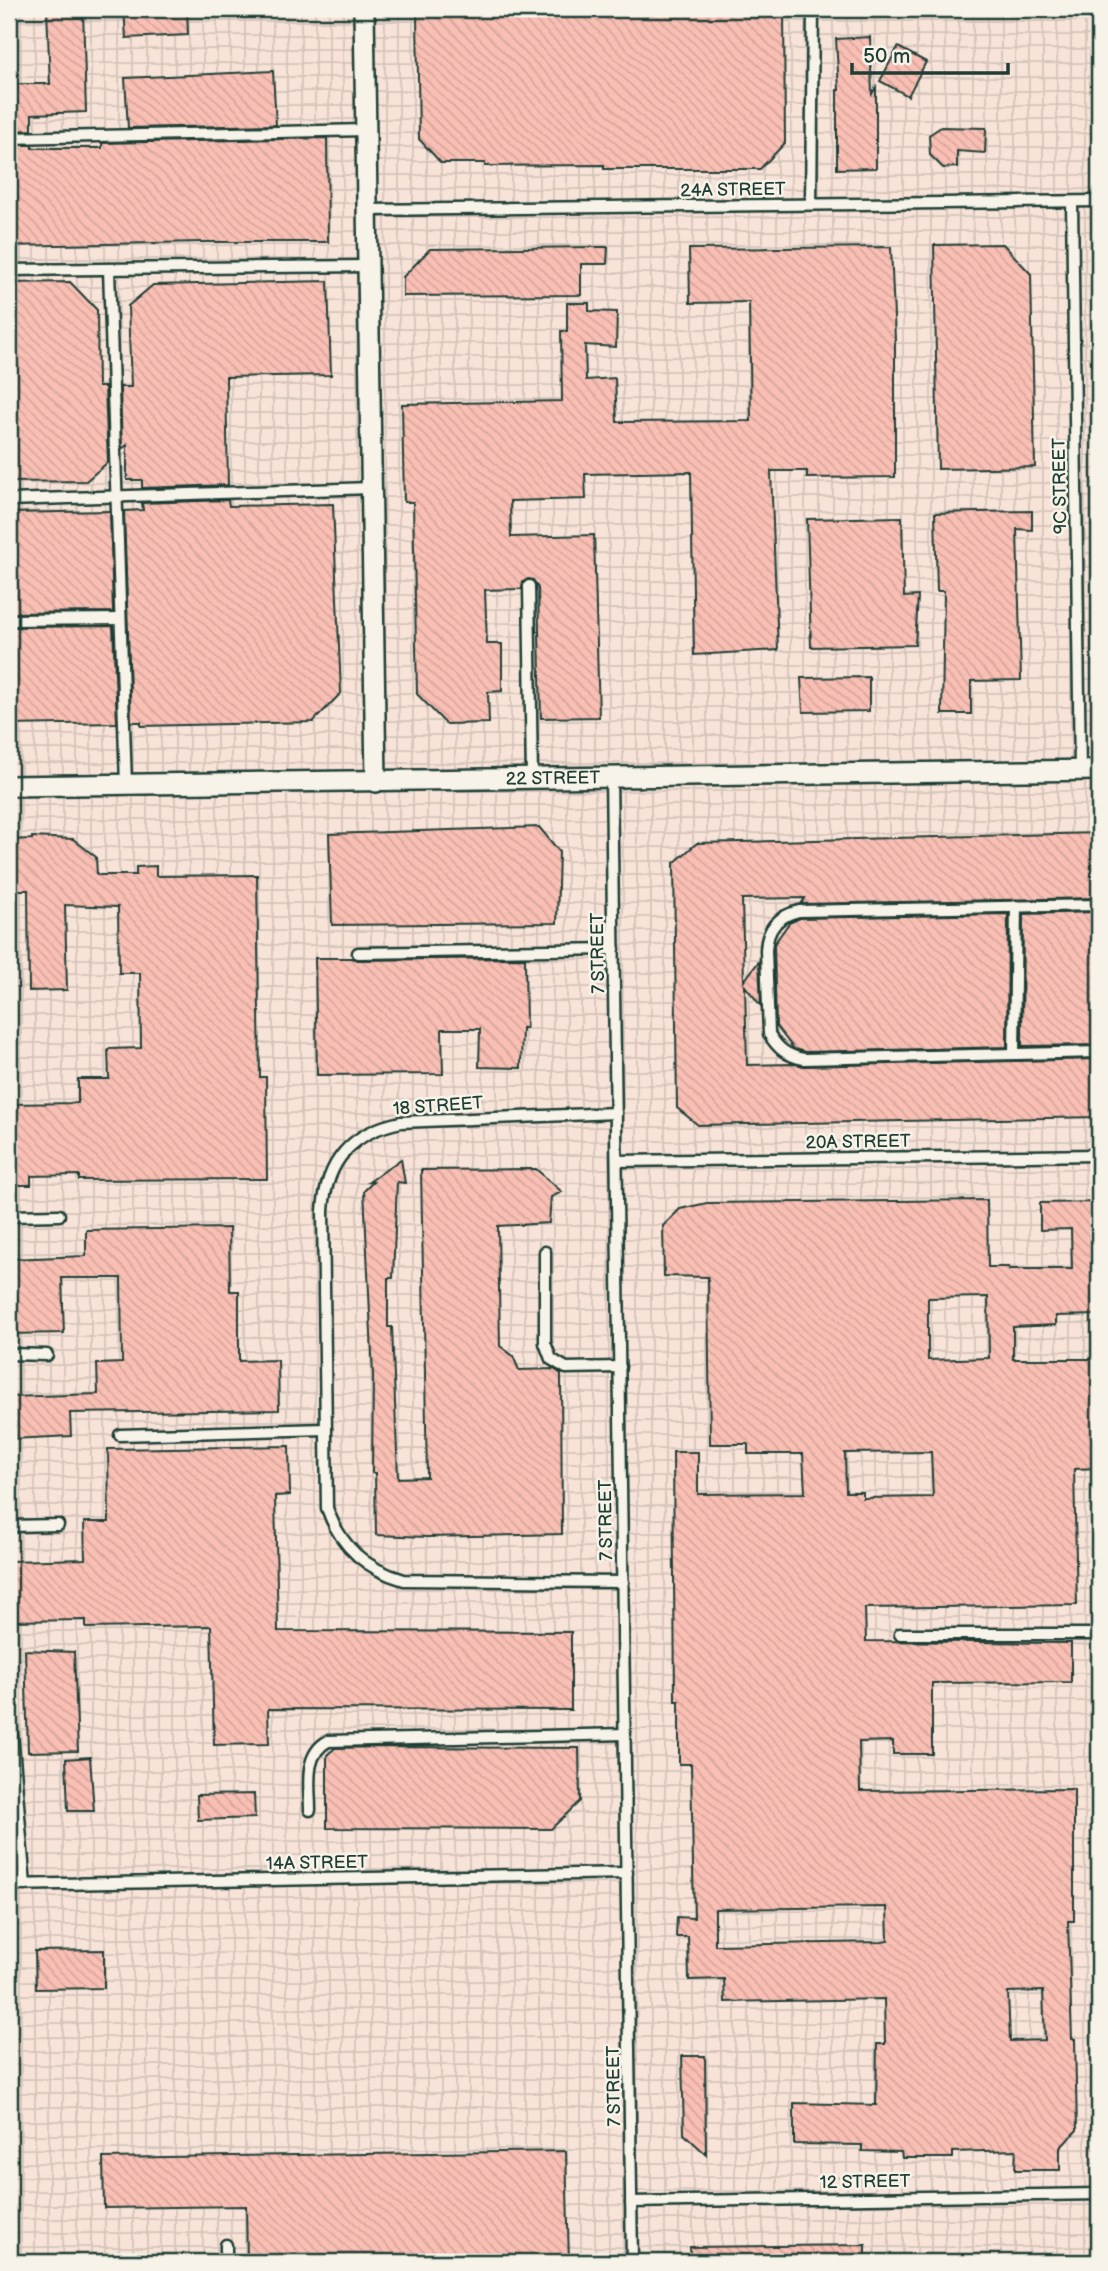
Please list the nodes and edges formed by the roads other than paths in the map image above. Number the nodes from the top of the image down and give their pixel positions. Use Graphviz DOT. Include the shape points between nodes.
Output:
graph roads {
  1 [pos="364,9"];
  2 [pos="813,9"];
  3 [pos="365,130"];
  4 [pos="9,138"];
  5 [pos="1099,201"];
  6 [pos="1072,202"];
  7 [pos="811,204"];
  8 [pos="366,210"];
  9 [pos="367,265"];
  10 [pos="109,269"];
  11 [pos="9,270"];
  12 [pos="371,488"];
  13 [pos="116,498"];
  14 [pos="9,500"];
  15 [pos="529,586"];
  16 [pos="120,619"];
  17 [pos="9,620"];
  18 [pos="1089,770"];
  19 [pos="611,776"];
  20 [pos="532,778"];
  21 [pos="376,782"];
  22 [pos="9,786"];
  23 [pos="126,786"];
  24 [pos="1099,905"];
  25 [pos="1016,906"];
  26 [pos="614,949"];
  27 [pos="358,953"];
  28 [pos="1099,1052"];
  29 [pos="1014,1054"];
  30 [pos="616,1113"];
  31 [pos="1099,1155"];
  32 [pos="617,1161"];
  33 [pos="60,1215"];
  34 [pos="9,1216"];
  35 [pos="545,1252"];
  36 [pos="9,1354"];
  37 [pos="47,1355"];
  38 [pos="620,1367"];
  39 [pos="326,1429"];
  40 [pos="120,1436"];
  41 [pos="58,1525"];
  42 [pos="9,1526"];
  43 [pos="623,1582"];
  44 [pos="900,1634"];
  45 [pos="1099,1634"];
  46 [pos="9,1699"];
  47 [pos="9,1725"];
  48 [pos="625,1734"];
  49 [pos="310,1810"];
  50 [pos="626,1873"];
  51 [pos="9,1885"];
  52 [pos="25,1885"];
  53 [pos="1099,2194"];
  54 [pos="631,2202"];
  55 [pos="226,2245"];
  56 [pos="226,2262"];
  57 [pos="632,2262"];
  1 -- 3 [label="street"];
  2 -- 7 [label="lane"];
  3 -- 4 [label="lane"];
  3 -- 8 [label="street"];
  5 -- 6 [label="lane, 24A STREET"];
  6 -- 7 [label="lane, 24A STREET"];
  6 -- 18 [label="lane, 9C STREET"];
  7 -- 8 [label="lane, 24A STREET"];
  8 -- 9 [label="street"];
  9 -- 10 [label="lane"];
  9 -- 12 [label="street"];
  10 -- 11 [label="lane"];
  10 -- 13 [label="lane"];
  12 -- 13 [label="lane"];
  12 -- 21 [label="street"];
  13 -- 14 [label="lane"];
  13 -- 16 [label="lane"];
  15 -- 20 [label="lane"];
  16 -- 17 [label="lane"];
  16 -- 23 [label="lane"];
  18 -- 19 [label="street, 22 STREET"];
  19 -- 20 [label="street, 22 STREET"];
  19 -- 26 [label="lane, 7 STREET"];
  20 -- 21 [label="street, 22 STREET"];
  21 -- 23 [label="street, 22 STREET"];
  22 -- 23 [label="street, 22 STREET"];
  24 -- 25 [label="lane"];
  25 -- 29 [label="lane"];
  25 -- 29 [label="lane" via="799,911 778,919 766,950 769,1034 793,1057"];
  26 -- 27 [label="lane"];
  26 -- 30 [label="lane, 7 STREET"];
  28 -- 29 [label="lane"];
  30 -- 32 [label="lane, 7 STREET"];
  30 -- 39 [label="lane, 18 STREET" via="401,1122 370,1131 344,1151 334,1164 324,1195"];
  31 -- 32 [label="lane, 20A STREET"];
  32 -- 38 [label="lane, 7 STREET"];
  33 -- 34 [label="lane"];
  35 -- 38 [label="lane" via="545,1343 551,1359 566,1368"];
  36 -- 37 [label="lane"];
  38 -- 43 [label="lane, 7 STREET"];
  39 -- 40 [label="lane"];
  39 -- 43 [label="lane, 18 STREET" via="327,1508 332,1523 349,1549 375,1569 420,1582"];
  41 -- 42 [label="lane"];
  43 -- 48 [label="lane, 7 STREET"];
  44 -- 45 [label="lane"];
  46 -- 47 [label="lane"];
  47 -- 52 [label="lane"];
  48 -- 49 [label="lane" via="328,1741 312,1755"];
  48 -- 50 [label="lane, 7 STREET"];
  50 -- 52 [label="lane, 14A STREET"];
  50 -- 54 [label="lane, 7 STREET"];
  51 -- 52 [label="lane, 14A STREET"];
  53 -- 54 [label="lane, 12 STREET"];
  54 -- 57 [label="lane, 7 STREET"];
  55 -- 56 [label="lane"];
}
